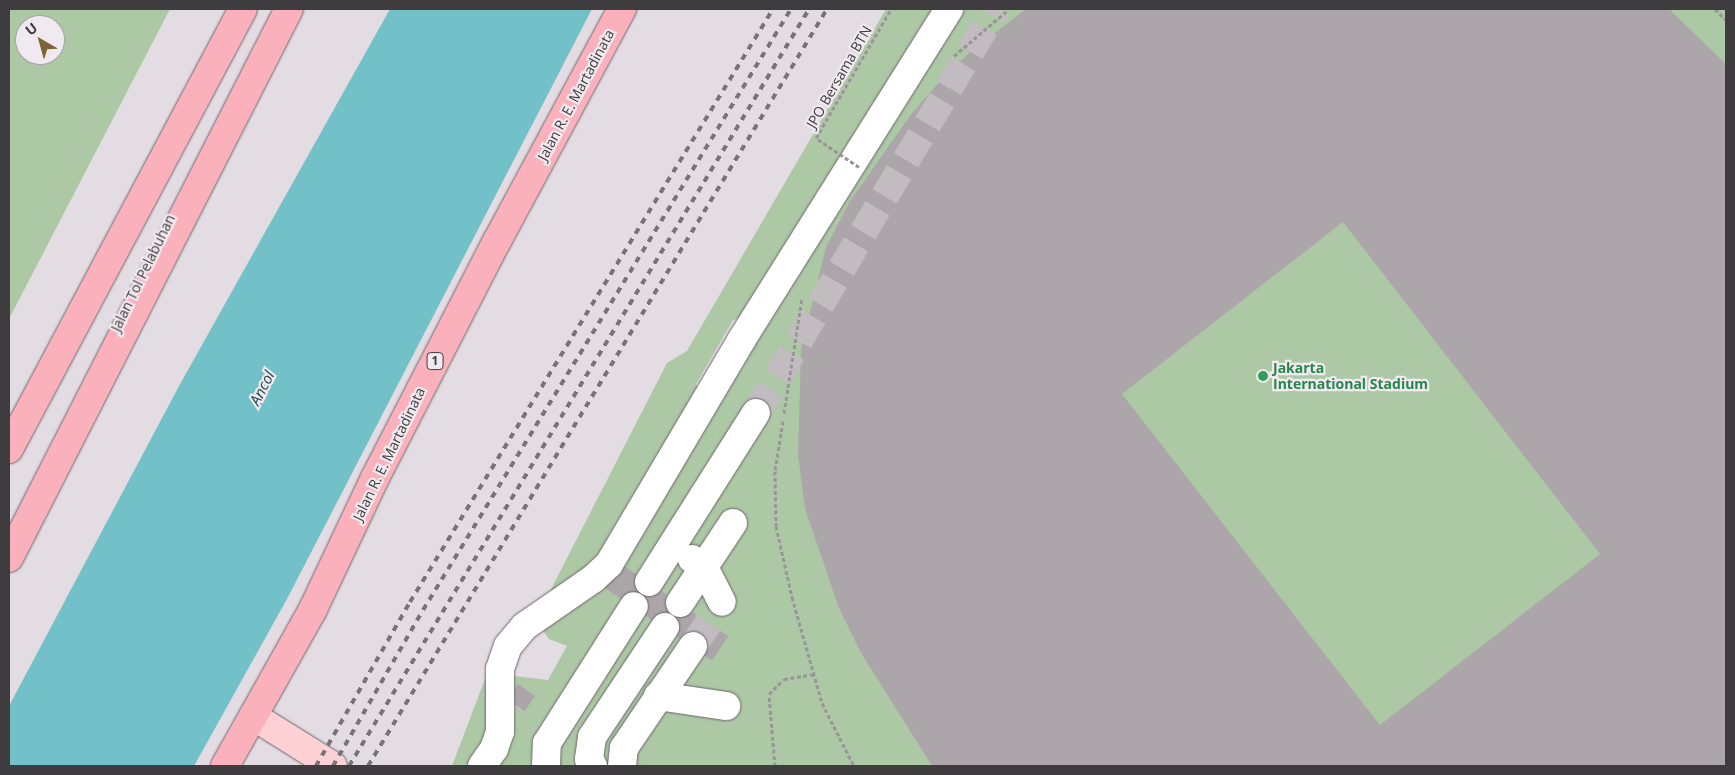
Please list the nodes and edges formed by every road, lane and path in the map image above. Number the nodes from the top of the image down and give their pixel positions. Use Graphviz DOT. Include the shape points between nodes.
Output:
graph roads {
  1 [pos="231,9"];
  2 [pos="243,9"];
  3 [pos="282,9"];
  4 [pos="289,9"];
  5 [pos="622,9"];
  6 [pos="891,9"];
  7 [pos="949,9"];
  8 [pos="1009,9"];
  9 [pos="1714,9"];
  10 [pos="1726,20"];
  11 [pos="948,62"];
  12 [pos="859,167"];
  13 [pos="803,292"];
  14 [pos="756,413"];
  15 [pos="9,434"];
  16 [pos="9,450"];
  17 [pos="733,523"];
  18 [pos="9,541"];
  19 [pos="672,546"];
  20 [pos="9,558"];
  21 [pos="704,568"];
  22 [pos="649,582"];
  23 [pos="680,603"];
  24 [pos="634,606"];
  25 [pos="719,607"];
  26 [pos="664,627"];
  27 [pos="693,646"];
  28 [pos="814,674"];
  29 [pos="658,696"];
  30 [pos="726,706"];
  31 [pos="253,716"];
  32 [pos="227,766"];
  33 [pos="333,766"];
  34 [pos="482,766"];
  35 [pos="546,766"];
  36 [pos="593,766"];
  37 [pos="622,766"];
  38 [pos="775,766"];
  39 [pos="854,766"];
  1 -- 15 [label="highway"];
  2 -- 16 [label="highway"];
  3 -- 18 [label="highway, Jalan Tol Pelabuhan" via="183,192"];
  4 -- 20 [label="highway"];
  5 -- 31 [label="highway, Jalan R. E. Martadinata / 1" via="497,241 376,478 314,609"];
  6 -- 12 [label="path, JPO Bersama BTN, bridge" via="816,138"];
  7 -- 34 [label="street" via="742,339 609,564 593,580 525,626 508,646 500,668 500,732 494,749"];
  8 -- 11 [label="path"];
  9 -- 10 [label="path"];
  13 -- 28 [label="path" via="775,471 776,526"];
  14 -- 19 [label="street"];
  17 -- 21 [label="street"];
  19 -- 21 [label="street"];
  19 -- 22 [label="street"];
  21 -- 23 [label="street"];
  21 -- 25 [label="street"];
  24 -- 35 [label="street" via="547,743"];
  26 -- 36 [label="street" via="592,737 589,759"];
  27 -- 29 [label="street"];
  28 -- 38 [label="path" via="784,679 769,694"];
  28 -- 39 [label="path" via="822,703"];
  29 -- 30 [label="street"];
  29 -- 37 [label="street" via="624,748"];
  31 -- 32 [label="highway, Jalan R. E. Martadinata / 1"];
  31 -- 33 [label="main road"];
}
